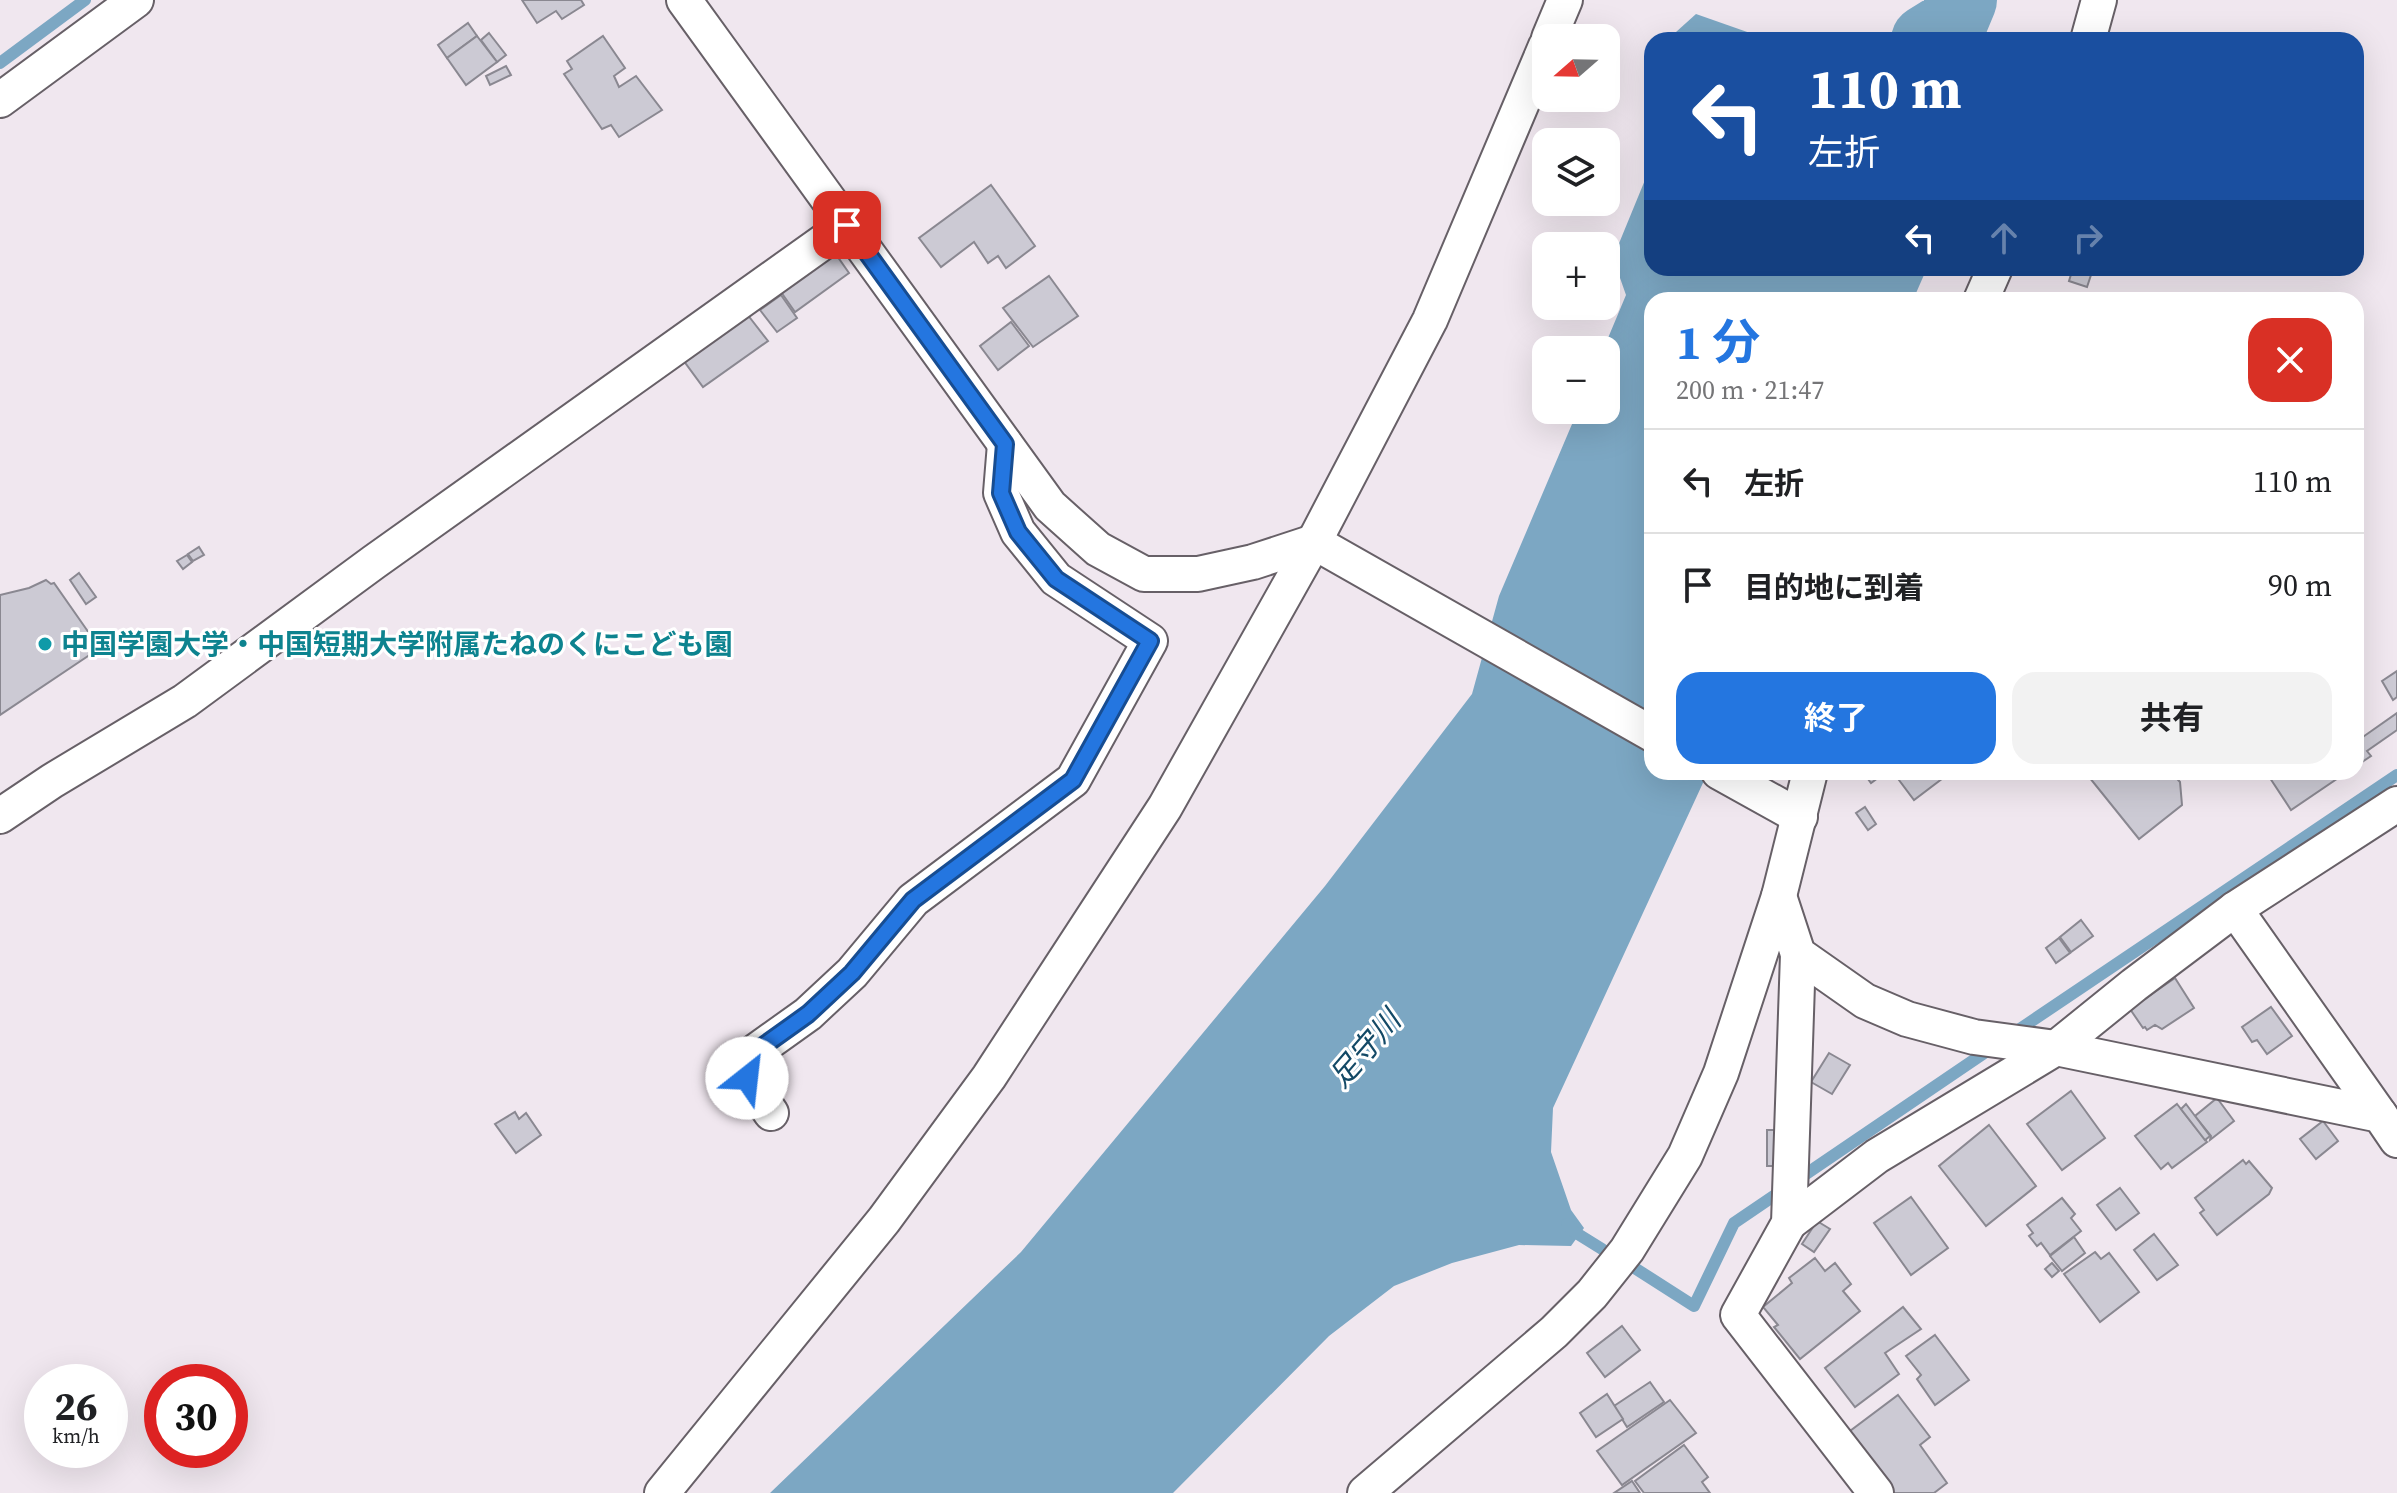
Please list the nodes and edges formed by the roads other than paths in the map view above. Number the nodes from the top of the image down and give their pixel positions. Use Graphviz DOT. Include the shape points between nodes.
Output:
graph roads {
  1 [pos="136,0"];
  2 [pos="684,0"];
  3 [pos="1565,0"];
  4 [pos="2099,0"];
  5 [pos="1555,24"];
  6 [pos="2090,32"];
  7 [pos="1532,79"];
  8 [pos="0,100"];
  9 [pos="847,225"];
  10 [pos="1005,444"];
  11 [pos="1321,545"];
  12 [pos="1644,729"];
  13 [pos="1733,780"];
  14 [pos="1806,780"];
  15 [pos="2397,804"];
  16 [pos="1790,812"];
  17 [pos="0,816"];
  18 [pos="1779,896"];
  19 [pos="2235,909"];
  20 [pos="1798,954"];
  21 [pos="2047,1047"];
  22 [pos="771,1113"];
  23 [pos="2388,1128"];
  24 [pos="1790,1199"];
  25 [pos="662,1493"];
  26 [pos="1365,1493"];
  27 [pos="1876,1493"];
  1 -- 8 [label="street"];
  2 -- 9 [label="street"];
  3 -- 5 [label="street"];
  4 -- 6 [label="street"];
  7 -- 11 [label="street" via="1430,320"];
  9 -- 10 [label="street"];
  9 -- 17 [label="street" via="185,701"];
  10 -- 11 [label="street" via="1050,506 1098,549 1144,574 1198,574"];
  10 -- 22 [label="street" via="1001,493 1018,532 1056,579 1150,641 1073,780 913,900 852,973 808,1014 752,1054 747,1078"];
  11 -- 12 [label="street"];
  11 -- 25 [label="street" via="1165,807 989,1077 884,1220"];
  13 -- 16 [label="street"];
  14 -- 16 [label="street"];
  15 -- 19 [label="street"];
  16 -- 18 [label="street"];
  18 -- 20 [label="street"];
  18 -- 26 [label="street" via="1721,1073 1685,1156 1627,1250 1554,1332"];
  19 -- 21 [label="street"];
  19 -- 23 [label="street"];
  20 -- 21 [label="street" via="1865,1001 1907,1019 1974,1037"];
  20 -- 24 [label="street"];
  21 -- 23 [label="street"];
  21 -- 24 [label="street" via="1877,1156"];
  24 -- 27 [label="street" via="1738,1315"];
}
